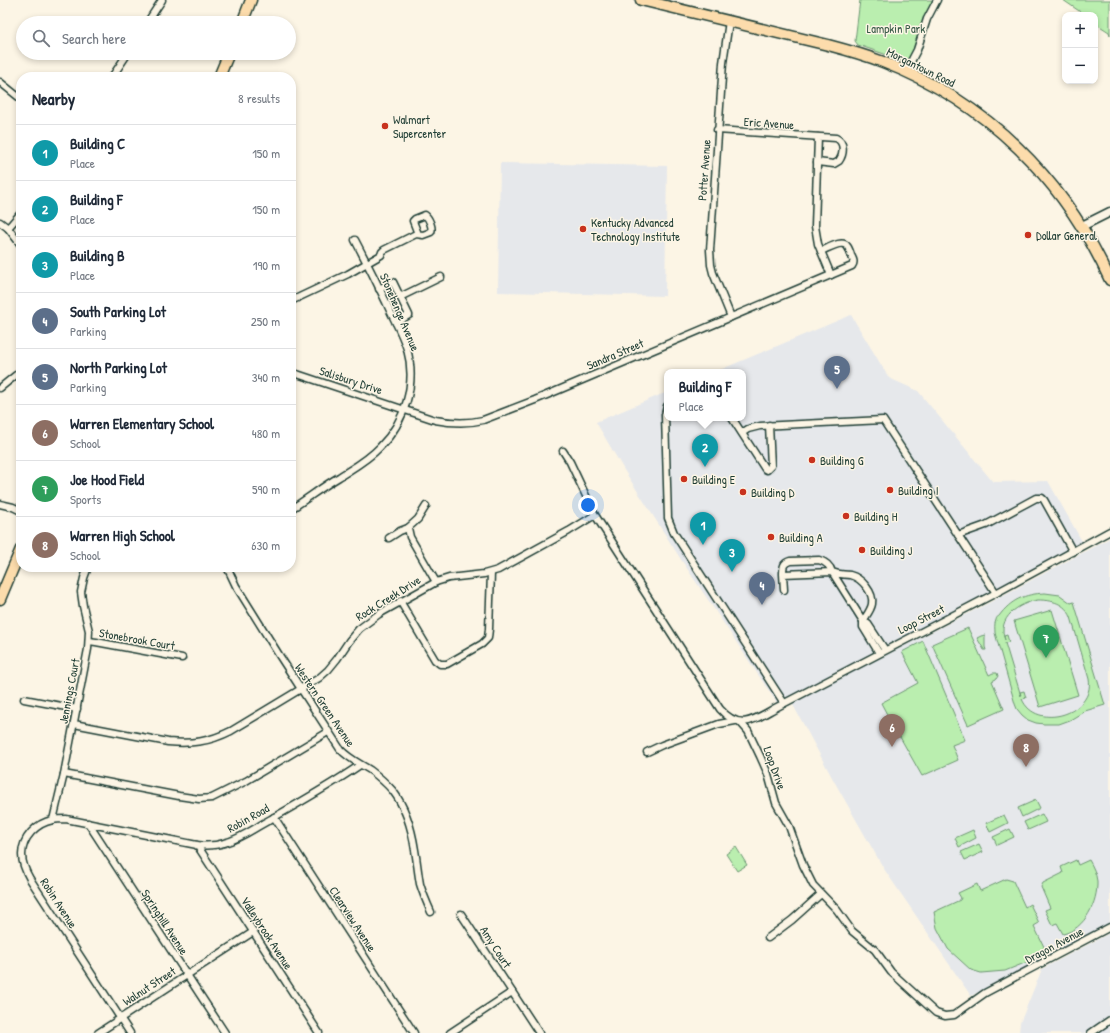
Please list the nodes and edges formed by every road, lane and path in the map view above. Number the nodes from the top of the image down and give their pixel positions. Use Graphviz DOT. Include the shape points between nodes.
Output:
graph roads {
  1 [pos="162,0"];
  2 [pos="251,0"];
  3 [pos="641,0"];
  4 [pos="937,0"];
  5 [pos="152,16"];
  6 [pos="245,16"];
  7 [pos="729,21"];
  8 [pos="123,60"];
  9 [pos="226,60"];
  10 [pos="906,71"];
  11 [pos="115,72"];
  12 [pos="221,72"];
  13 [pos="0,82"];
  14 [pos="16,95"];
  15 [pos="717,130"];
  16 [pos="818,137"];
  17 [pos="817,162"];
  18 [pos="1110,212"];
  19 [pos="16,219"];
  20 [pos="0,222"];
  21 [pos="1082,226"];
  22 [pos="8,228"];
  23 [pos="418,234"];
  24 [pos="16,238"];
  25 [pos="355,240"];
  26 [pos="821,251"];
  27 [pos="367,263"];
  28 [pos="831,276"];
  29 [pos="441,277"];
  30 [pos="1110,280"];
  31 [pos="379,289"];
  32 [pos="400,297"];
  33 [pos="296,299"];
  34 [pos="731,317"];
  35 [pos="396,323"];
  36 [pos="296,374"];
  37 [pos="16,375"];
  38 [pos="0,388"];
  39 [pos="404,409"];
  40 [pos="665,421"];
  41 [pos="734,421"];
  42 [pos="769,425"];
  43 [pos="742,433"];
  44 [pos="563,451"];
  45 [pos="0,501"];
  46 [pos="0,504"];
  47 [pos="296,506"];
  48 [pos="426,506"];
  49 [pos="13,507"];
  50 [pos="16,508"];
  51 [pos="595,515"];
  52 [pos="408,528"];
  53 [pos="1110,531"];
  54 [pos="958,535"];
  55 [pos="389,538"];
  56 [pos="1073,552"];
  57 [pos="16,561"];
  58 [pos="86,572"];
  59 [pos="230,572"];
  60 [pos="491,572"];
  61 [pos="832,572"];
  62 [pos="783,574"];
  63 [pos="843,575"];
  64 [pos="436,582"];
  65 [pos="839,583"];
  66 [pos="784,590"];
  67 [pos="996,594"];
  68 [pos="0,599"];
  69 [pos="400,601"];
  70 [pos="863,621"];
  71 [pos="89,641"];
  72 [pos="882,652"];
  73 [pos="182,658"];
  74 [pos="301,690"];
  75 [pos="24,699"];
  76 [pos="784,703"];
  77 [pos="77,710"];
  78 [pos="738,721"];
  79 [pos="74,724"];
  80 [pos="328,732"];
  81 [pos="647,752"];
  82 [pos="360,765"];
  83 [pos="64,774"];
  84 [pos="274,817"];
  85 [pos="53,820"];
  86 [pos="88,823"];
  87 [pos="197,845"];
  88 [pos="821,894"];
  89 [pos="431,912"];
  90 [pos="461,914"];
  91 [pos="1110,927"];
  92 [pos="253,932"];
  93 [pos="768,938"];
  94 [pos="187,975"];
  95 [pos="1008,982"];
  96 [pos="512,992"];
  97 [pos="121,1018"];
  98 [pos="1110,1020"];
  99 [pos="98,1033"];
  100 [pos="130,1033"];
  101 [pos="225,1033"];
  102 [pos="319,1033"];
  103 [pos="414,1033"];
  104 [pos="450,1033"];
  105 [pos="539,1033"];
  106 [pos="1091,1033"];
  1 -- 5 [label="street"];
  2 -- 6 [label="main road"];
  3 -- 7 [label="main road, Morgantown Road"];
  4 -- 10 [label="street"];
  7 -- 10 [label="main road, Morgantown Road" via="853,52"];
  7 -- 15 [label="street, Potter Avenue" via="722,63"];
  8 -- 11 [label="street"];
  9 -- 12 [label="main road"];
  10 -- 21 [label="main road, Morgantown Road" via="947,93 998,129 1038,168"];
  13 -- 14 [label="street"];
  15 -- 16 [label="street, Eric Avenue"];
  15 -- 34 [label="street, Potter Avenue" via="710,258 713,273"];
  16 -- 17 [label="street"];
  16 -- 17 [label="street" via="836,138 843,145 841,159 837,163"];
  17 -- 26 [label="street" via="815,226"];
  18 -- 21 [label="street"];
  19 -- 22 [label="street"];
  20 -- 22 [label="street"];
  21 -- 30 [label="main road, Morgantown Road"];
  22 -- 24 [label="street"];
  23 -- 27 [label="street" via="384,250 381,255"];
  25 -- 27 [label="street, Stonehenge Avenue"];
  26 -- 28 [label="street"];
  26 -- 28 [label="street, Sandra Street" via="844,243 854,261 852,266"];
  27 -- 31 [label="street, Stonehenge Avenue"];
  27 -- 33 [label="street"];
  28 -- 34 [label="street, Sandra Street"];
  29 -- 32 [label="street"];
  31 -- 32 [label="street" via="393,282"];
  31 -- 35 [label="street, Stonehenge Avenue"];
  32 -- 35 [label="street" via="409,315"];
  34 -- 39 [label="street, Sandra Street" via="483,420 450,422"];
  35 -- 39 [label="street, Stonehenge Avenue" via="410,365 410,387"];
  36 -- 39 [label="street, Salisbury Drive"];
  37 -- 38 [label="street"];
  39 -- 47 [label="street, Stonehenge Avenue" via="399,422 380,448"];
  40 -- 76 [label="street" via="668,518 674,533"];
  41 -- 43 [label="street"];
  42 -- 43 [label="street" via="754,427"];
  42 -- 43 [label="street" via="771,466 767,470"];
  42 -- 54 [label="street" via="883,420"];
  44 -- 51 [label="street, Loop Drive"];
  45 -- 49 [label="street"];
  46 -- 49 [label="street"];
  48 -- 52 [label="street" via="418,519"];
  49 -- 50 [label="street"];
  51 -- 60 [label="street, Rock Creek Drive" via="505,567"];
  51 -- 78 [label="street, Loop Drive" via="720,709"];
  52 -- 55 [label="street"];
  52 -- 64 [label="street" via="410,537"];
  53 -- 56 [label="street, Loop Street"];
  54 -- 56 [label="street" via="986,525 1039,498 1044,500"];
  54 -- 67 [label="street"];
  56 -- 67 [label="street, Loop Street"];
  57 -- 68 [label="main road"];
  58 -- 71 [label="street, Jennings Court" via="81,592"];
  59 -- 74 [label="street, Western Green Avenue"];
  60 -- 64 [label="street, Rock Creek Drive"];
  60 -- 69 [label="street" via="488,638 446,664 440,664 435,660"];
  61 -- 62 [label="street"];
  61 -- 62 [label="street" via="824,561 790,561 784,564"];
  61 -- 63 [label="street"];
  61 -- 65 [label="street"];
  62 -- 66 [label="street"];
  63 -- 65 [label="street"];
  63 -- 70 [label="street" via="857,578 870,595 872,605"];
  64 -- 69 [label="street, Rock Creek Drive"];
  65 -- 70 [label="street"];
  67 -- 72 [label="street, Loop Street"];
  69 -- 74 [label="street, Rock Creek Drive" via="358,629 328,670"];
  70 -- 72 [label="street" via="863,627"];
  71 -- 73 [label="street, Stonebrook Court"];
  71 -- 77 [label="street, Jennings Court"];
  72 -- 76 [label="street, Loop Street"];
  74 -- 79 [label="street, Rock Creek Drive" via="231,731 197,742 168,742"];
  74 -- 80 [label="street, Western Green Avenue"];
  75 -- 77 [label="street"];
  76 -- 78 [label="street, Loop Street" via="750,721"];
  77 -- 79 [label="street, Jennings Court"];
  78 -- 81 [label="street, Loop Street" via="719,724"];
  78 -- 88 [label="street, Loop Drive" via="748,731 760,756 776,803 789,826 805,870"];
  79 -- 83 [label="street, Jennings Court"];
  80 -- 82 [label="street, Western Green Avenue" via="344,753"];
  80 -- 83 [label="street" via="246,781 212,798 179,796"];
  82 -- 84 [label="street, Robin Road"];
  82 -- 89 [label="street, Western Green Avenue" via="389,787 405,813 412,833 421,885"];
  83 -- 85 [label="street, Jennings Court"];
  84 -- 87 [label="street, Robin Road" via="230,842 212,846"];
  84 -- 103 [label="street, Clearview Avenue"];
  85 -- 86 [label="street, Robin Avenue" via="66,819"];
  85 -- 97 [label="street, Robin Avenue" via="38,825 29,833 22,856 24,868"];
  86 -- 87 [label="street, Robin Road"];
  86 -- 94 [label="street, Springhill Avenue"];
  87 -- 92 [label="street, Valleybrook Avenue"];
  88 -- 93 [label="street"];
  88 -- 95 [label="street, Loop Drive" via="852,931 872,947 891,972 939,1014 954,1015 979,997"];
  90 -- 96 [label="street, Amy Court"];
  91 -- 95 [label="street, Dragon Avenue"];
  92 -- 94 [label="street, Walnut Street"];
  92 -- 102 [label="street, Valleybrook Avenue"];
  94 -- 97 [label="street, Walnut Street"];
  94 -- 101 [label="street, Springhill Avenue"];
  96 -- 104 [label="street"];
  96 -- 105 [label="street, Amy Court"];
  97 -- 99 [label="street, Walnut Street"];
  97 -- 100 [label="street, Robin Avenue"];
  98 -- 106 [label="street"];
}
